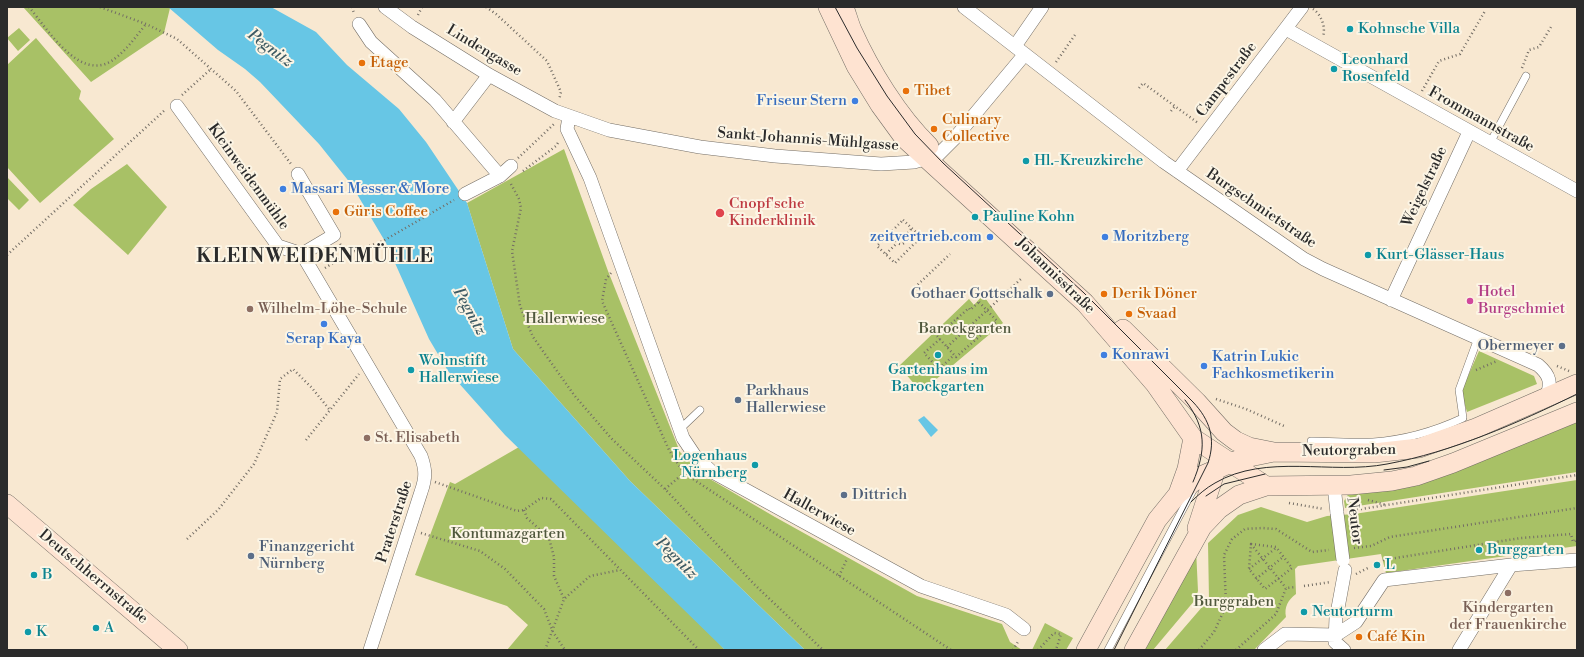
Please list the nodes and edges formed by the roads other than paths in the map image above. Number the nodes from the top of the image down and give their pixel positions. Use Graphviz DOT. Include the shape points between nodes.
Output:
graph roads {
  1 [pos="385,7"];
  2 [pos="828,7"];
  3 [pos="844,7"];
  4 [pos="964,7"];
  5 [pos="1042,7"];
  6 [pos="1302,7"];
  7 [pos="359,24"];
  8 [pos="1286,29"];
  9 [pos="1020,50"];
  10 [pos="489,75"];
  11 [pos="1525,78"];
  12 [pos="176,103"];
  13 [pos="453,122"];
  14 [pos="568,123"];
  15 [pos="1469,132"];
  16 [pos="1490,143"];
  17 [pos="932,157"];
  18 [pos="514,172"];
  19 [pos="1177,172"];
  20 [pos="298,174"];
  21 [pos="500,176"];
  22 [pos="1577,191"];
  23 [pos="465,194"];
  24 [pos="302,254"];
  25 [pos="1391,300"];
  26 [pos="1478,338"];
  27 [pos="1577,384"];
  28 [pos="1546,398"];
  29 [pos="700,410"];
  30 [pos="1577,412"];
  31 [pos="1218,426"];
  32 [pos="680,429"];
  33 [pos="1193,438"];
  34 [pos="1311,441"];
  35 [pos="1274,452"];
  36 [pos="1217,466"];
  37 [pos="1266,486"];
  38 [pos="1334,486"];
  39 [pos="1178,494"];
  40 [pos="7,504"];
  41 [pos="1190,548"];
  42 [pos="1577,560"];
  43 [pos="1511,565"];
  44 [pos="1024,629"];
  45 [pos="1336,635"];
  46 [pos="178,650"];
  47 [pos="370,650"];
  48 [pos="1086,650"];
  49 [pos="1108,650"];
  50 [pos="1134,650"];
  51 [pos="1264,650"];
  52 [pos="1344,650"];
  53 [pos="1459,650"];
  1 -- 10 [label="street, Lindengasse"];
  2 -- 17 [label="main road, Johannisstraße" via="856,66 880,105 904,138"];
  3 -- 17 [label="main road, Johannisstraße" via="862,50 887,92"];
  4 -- 9 [label="street, Burgschmietstraße"];
  5 -- 9 [label="street"];
  6 -- 8 [label="street, Campestraße"];
  7 -- 13 [label="street" via="371,42 435,100"];
  8 -- 15 [label="street, Frommannstraße"];
  8 -- 19 [label="street, Campestraße"];
  9 -- 17 [label="street" via="954,139"];
  9 -- 19 [label="street, Burgschmietstraße"];
  10 -- 13 [label="street"];
  10 -- 14 [label="street, Lindengasse"];
  11 -- 16 [label="lane"];
  12 -- 24 [label="street, Kleinweidenmühle" via="278,246"];
  13 -- 21 [label="street"];
  14 -- 17 [label="street, Sankt-Johannis-Mühlgasse" via="715,149 775,156 881,164 900,164"];
  14 -- 32 [label="street, Hallerwiese"];
  15 -- 16 [label="street, Frommannstraße"];
  15 -- 25 [label="street, Weigelstraße"];
  16 -- 22 [label="street, Frommannstraße"];
  17 -- 31 [label="main road, Johannisstraße" via="1091,297"];
  17 -- 33 [label="main road, Johannisstraße" via="1086,303 1159,389"];
  18 -- 21 [label="street"];
  19 -- 25 [label="street, Burgschmietstraße" via="1304,259"];
  20 -- 24 [label="street" via="334,235"];
  21 -- 23 [label="street"];
  24 -- 47 [label="street, Praterstraße" via="426,468 425,479"];
  25 -- 26 [label="street, Burgschmietstraße"];
  26 -- 28 [label="street, Burgschmietstraße" via="1538,365 1547,373 1550,383"];
  26 -- 34 [label="lane, Neutorgraben" via="1459,390 1463,418 1428,432 1393,440"];
  27 -- 28 [label="main road, Neutorgraben"];
  28 -- 35 [label="main road, Neutorgraben" via="1446,440 1411,449 1374,453"];
  29 -- 32 [label="lane"];
  30 -- 38 [label="main road, Neutorgraben" via="1422,474 1387,482"];
  31 -- 35 [label="main road, Johannisstraße" via="1242,444"];
  31 -- 36 [label="main road" via="1221,440"];
  32 -- 44 [label="street, Hallerwiese" via="683,438 711,472 921,586 1006,615"];
  33 -- 36 [label="main road, Johannisstraße"];
  33 -- 39 [label="main road" via="1187,469"];
  35 -- 36 [label="main road, Neutorgraben"];
  36 -- 37 [label="main road"];
  36 -- 39 [label="main road, Neutorgraben"];
  36 -- 41 [label="main road, Neutorgraben"];
  36 -- 49 [label="lane" via="1170,531"];
  37 -- 38 [label="main road, Neutorgraben"];
  37 -- 41 [label="main road, Neutorgraben" via="1245,492 1222,506 1202,527"];
  38 -- 45 [label="street, Neutor, bridge" via="1344,570"];
  39 -- 48 [label="main road, Neutorgraben" via="1157,520"];
  40 -- 46 [label="main road, Deutschherrnstraße"];
  41 -- 50 [label="main road, Neutorgraben"];
  42 -- 43 [label="street"];
  43 -- 45 [label="street" via="1384,580 1356,622"];
  43 -- 53 [label="street"];
  45 -- 51 [label="street" via="1285,634"];
  45 -- 52 [label="street" via="1335,642"];
}
